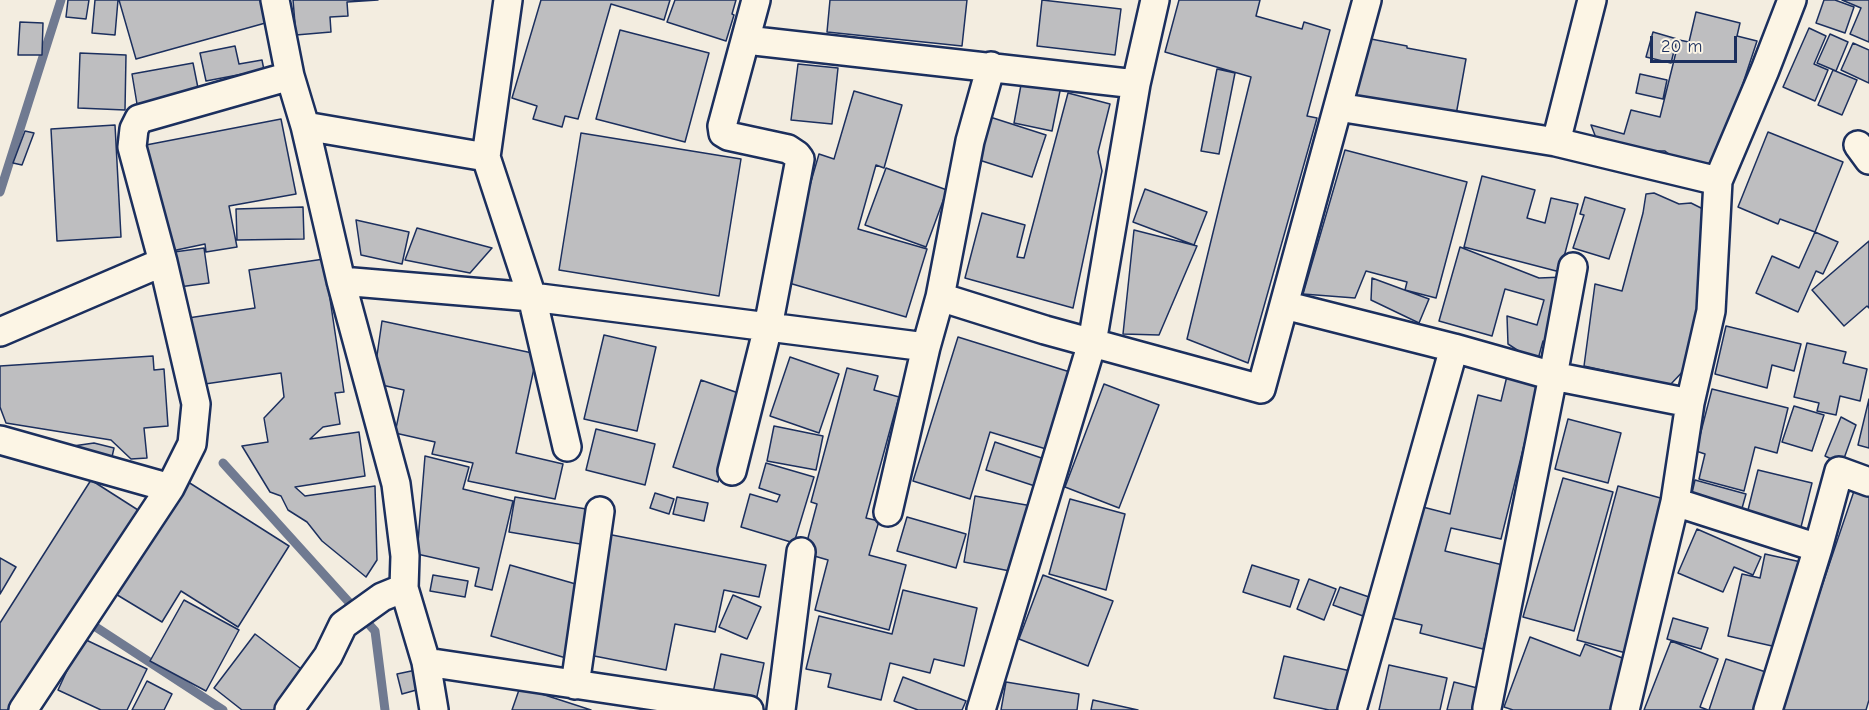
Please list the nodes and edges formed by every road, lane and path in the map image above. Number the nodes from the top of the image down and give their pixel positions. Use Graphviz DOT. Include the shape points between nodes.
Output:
graph roads {
  1 [pos="275,0"];
  2 [pos="508,0"];
  3 [pos="756,0"];
  4 [pos="1155,0"];
  5 [pos="1367,0"];
  6 [pos="1592,0"];
  7 [pos="1792,0"];
  8 [pos="746,40"];
  9 [pos="992,66"];
  10 [pos="290,76"];
  11 [pos="1136,84"];
  12 [pos="1338,107"];
  13 [pos="305,126"];
  14 [pos="1556,142"];
  15 [pos="486,157"];
  16 [pos="1718,181"];
  17 [pos="163,262"];
  18 [pos="1573,267"];
  19 [pos="341,281"];
  20 [pos="532,297"];
  21 [pos="940,297"];
  22 [pos="1284,305"];
  23 [pos="768,327"];
  24 [pos="0,333"];
  25 [pos="1092,343"];
  26 [pos="926,347"];
  27 [pos="1454,348"];
  28 [pos="1553,375"];
  29 [pos="1690,403"];
  30 [pos="0,440"];
  31 [pos="567,447"];
  32 [pos="732,471"];
  33 [pos="1869,482"];
  34 [pos="170,488"];
  35 [pos="1675,502"];
  36 [pos="600,511"];
  37 [pos="888,512"];
  38 [pos="1818,548"];
  39 [pos="801,552"];
  40 [pos="393,593"];
  41 [pos="426,662"];
  42 [pos="575,686"];
  43 [pos="1486,708"];
  44 [pos="23,710"];
  45 [pos="289,710"];
  46 [pos="434,710"];
  47 [pos="749,710"];
  48 [pos="781,710"];
  49 [pos="981,710"];
  50 [pos="1352,710"];
  51 [pos="1625,710"];
  52 [pos="1768,710"];
  1 -- 10 [label="street"];
  2 -- 15 [label="street"];
  3 -- 8 [label="street"];
  4 -- 11 [label="street"];
  5 -- 12 [label="street"];
  6 -- 14 [label="street"];
  7 -- 16 [label="street"];
  8 -- 9 [label="street"];
  8 -- 23 [label="street" via="723,133 788,149 800,159"];
  9 -- 11 [label="street"];
  9 -- 21 [label="street" via="970,141"];
  10 -- 13 [label="street"];
  10 -- 17 [label="street" via="139,119 132,147"];
  11 -- 25 [label="street"];
  12 -- 14 [label="street"];
  12 -- 22 [label="street"];
  13 -- 15 [label="street"];
  13 -- 19 [label="street"];
  14 -- 16 [label="street"];
  15 -- 20 [label="street"];
  16 -- 29 [label="street" via="1711,311"];
  17 -- 24 [label="street"];
  17 -- 34 [label="street" via="196,404 192,444"];
  18 -- 28 [label="street"];
  19 -- 20 [label="street"];
  19 -- 40 [label="street" via="396,484 405,556"];
  20 -- 23 [label="street"];
  20 -- 31 [label="street"];
  21 -- 25 [label="street"];
  21 -- 26 [label="street"];
  22 -- 25 [label="street" via="1261,389"];
  22 -- 27 [label="street"];
  23 -- 26 [label="street"];
  23 -- 32 [label="street"];
  25 -- 49 [label="street"];
  26 -- 37 [label="street"];
  27 -- 28 [label="street"];
  27 -- 50 [label="street"];
  28 -- 29 [label="street"];
  28 -- 43 [label="street"];
  29 -- 35 [label="street"];
  30 -- 34 [label="street"];
  33 -- 38 [label="street" via="1839,471"];
  34 -- 44 [label="street"];
  35 -- 38 [label="street"];
  35 -- 51 [label="street"];
  36 -- 42 [label="street"];
  38 -- 52 [label="street"];
  39 -- 48 [label="street"];
  40 -- 41 [label="street"];
  40 -- 45 [label="street" via="343,625 328,656"];
  41 -- 42 [label="street"];
  41 -- 46 [label="street"];
  42 -- 47 [label="street"];
}
